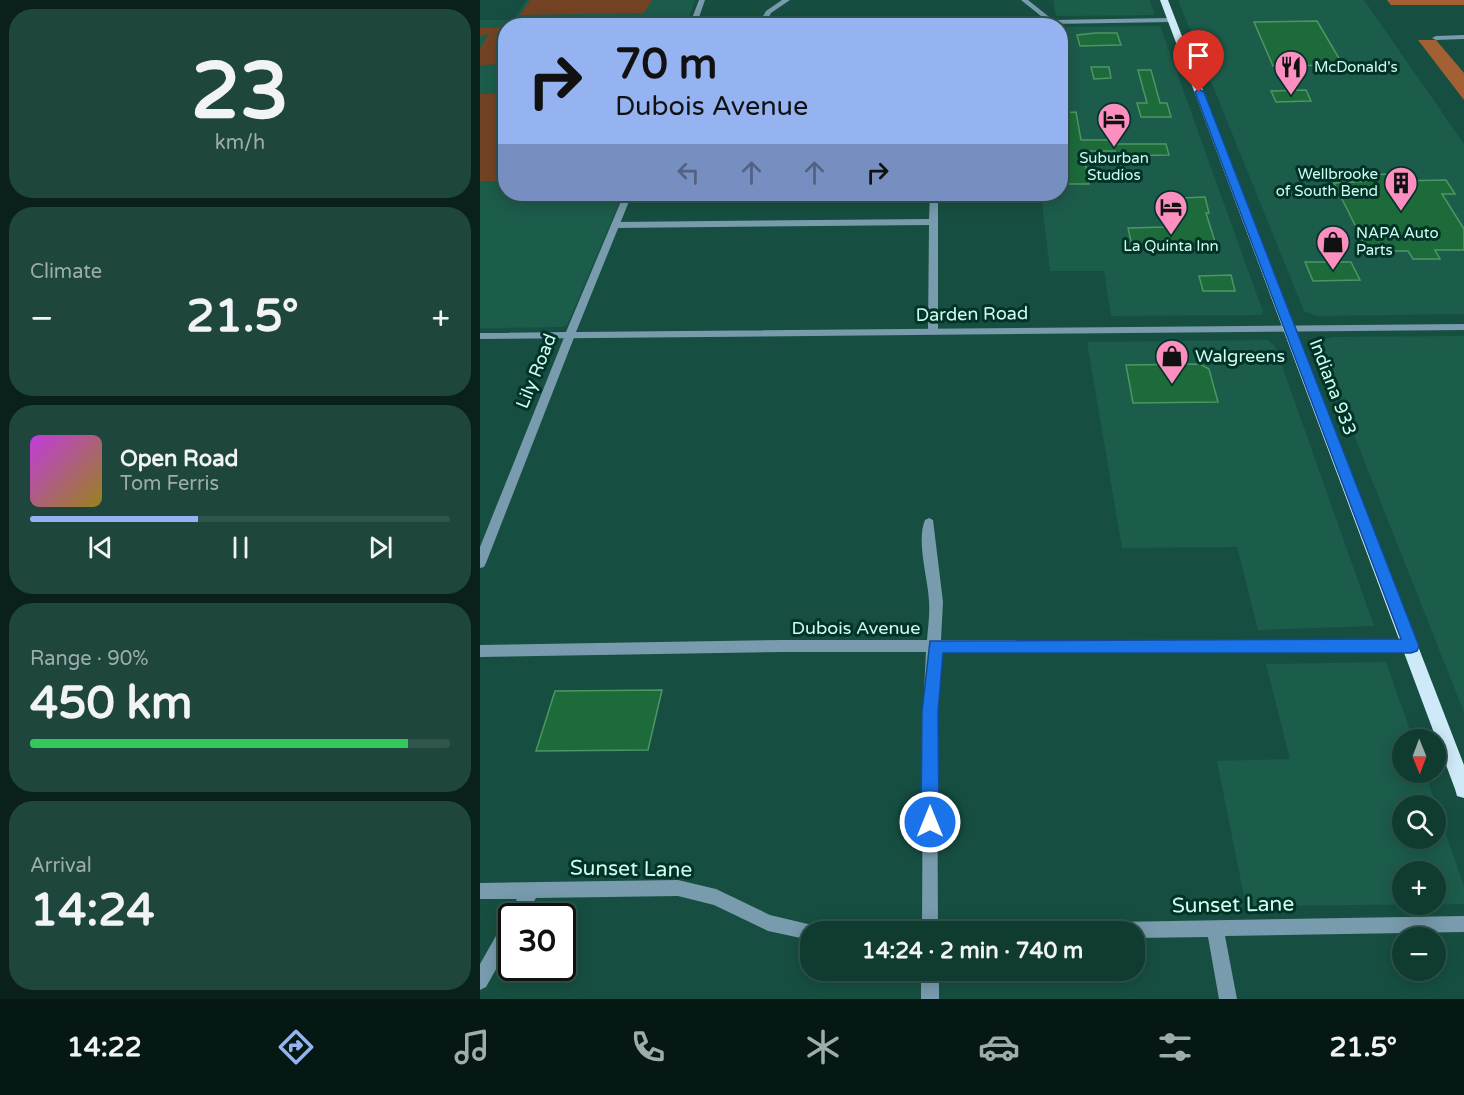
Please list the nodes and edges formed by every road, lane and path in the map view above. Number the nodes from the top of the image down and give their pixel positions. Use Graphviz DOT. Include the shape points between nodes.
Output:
graph roads {
  1 [pos="702,0"];
  2 [pos="787,0"];
  3 [pos="1024,0"];
  4 [pos="1164,0"];
  5 [pos="695,18"];
  6 [pos="765,18"];
  7 [pos="1043,18"];
  8 [pos="1171,20"];
  9 [pos="1068,23"];
  10 [pos="1436,38"];
  11 [pos="1464,38"];
  12 [pos="625,201"];
  13 [pos="934,201"];
  14 [pos="934,222"];
  15 [pos="616,225"];
  16 [pos="1290,327"];
  17 [pos="1464,327"];
  18 [pos="933,332"];
  19 [pos="570,335"];
  20 [pos="480,336"];
  21 [pos="929,523"];
  22 [pos="480,563"];
  23 [pos="935,646"];
  24 [pos="1411,646"];
  25 [pos="480,651"];
  26 [pos="1464,789"];
  27 [pos="480,891"];
  28 [pos="531,891"];
  29 [pos="524,903"];
  30 [pos="930,921"];
  31 [pos="1464,924"];
  32 [pos="1215,928"];
  33 [pos="1145,929"];
  34 [pos="800,930"];
  35 [pos="498,949"];
  36 [pos="480,981"];
  37 [pos="930,981"];
  38 [pos="930,999"];
  39 [pos="1228,999"];
  1 -- 5 [label="street"];
  2 -- 6 [label="street"];
  3 -- 7 [label="street"];
  4 -- 8 [label="main road, Indiana 933"];
  8 -- 9 [label="street"];
  8 -- 16 [label="main road, Indiana 933"];
  10 -- 11 [label="street"];
  12 -- 15 [label="street, Lily Road"];
  13 -- 14 [label="street"];
  14 -- 15 [label="street"];
  14 -- 18 [label="street"];
  15 -- 19 [label="street, Lily Road"];
  16 -- 17 [label="street, Darden Road"];
  16 -- 18 [label="street, Darden Road"];
  16 -- 24 [label="main road, Indiana 933"];
  18 -- 19 [label="street, Darden Road"];
  19 -- 20 [label="street, Darden Road"];
  19 -- 22 [label="street, Lily Road"];
  21 -- 23 [label="street" via="936,602"];
  23 -- 24 [label="street, Dubois Avenue"];
  23 -- 25 [label="street, Dubois Avenue"];
  23 -- 30 [label="street" via="930,712"];
  24 -- 26 [label="main road, Indiana 933"];
  27 -- 28 [label="street, Sunset Lane"];
  28 -- 29 [label="street"];
  28 -- 34 [label="street, Sunset Lane" via="678,888 716,897 768,923"];
  31 -- 32 [label="street, Sunset Lane"];
  32 -- 33 [label="street, Sunset Lane"];
  32 -- 39 [label="street"];
  35 -- 36 [label="street"];
  37 -- 38 [label="street"];
}
